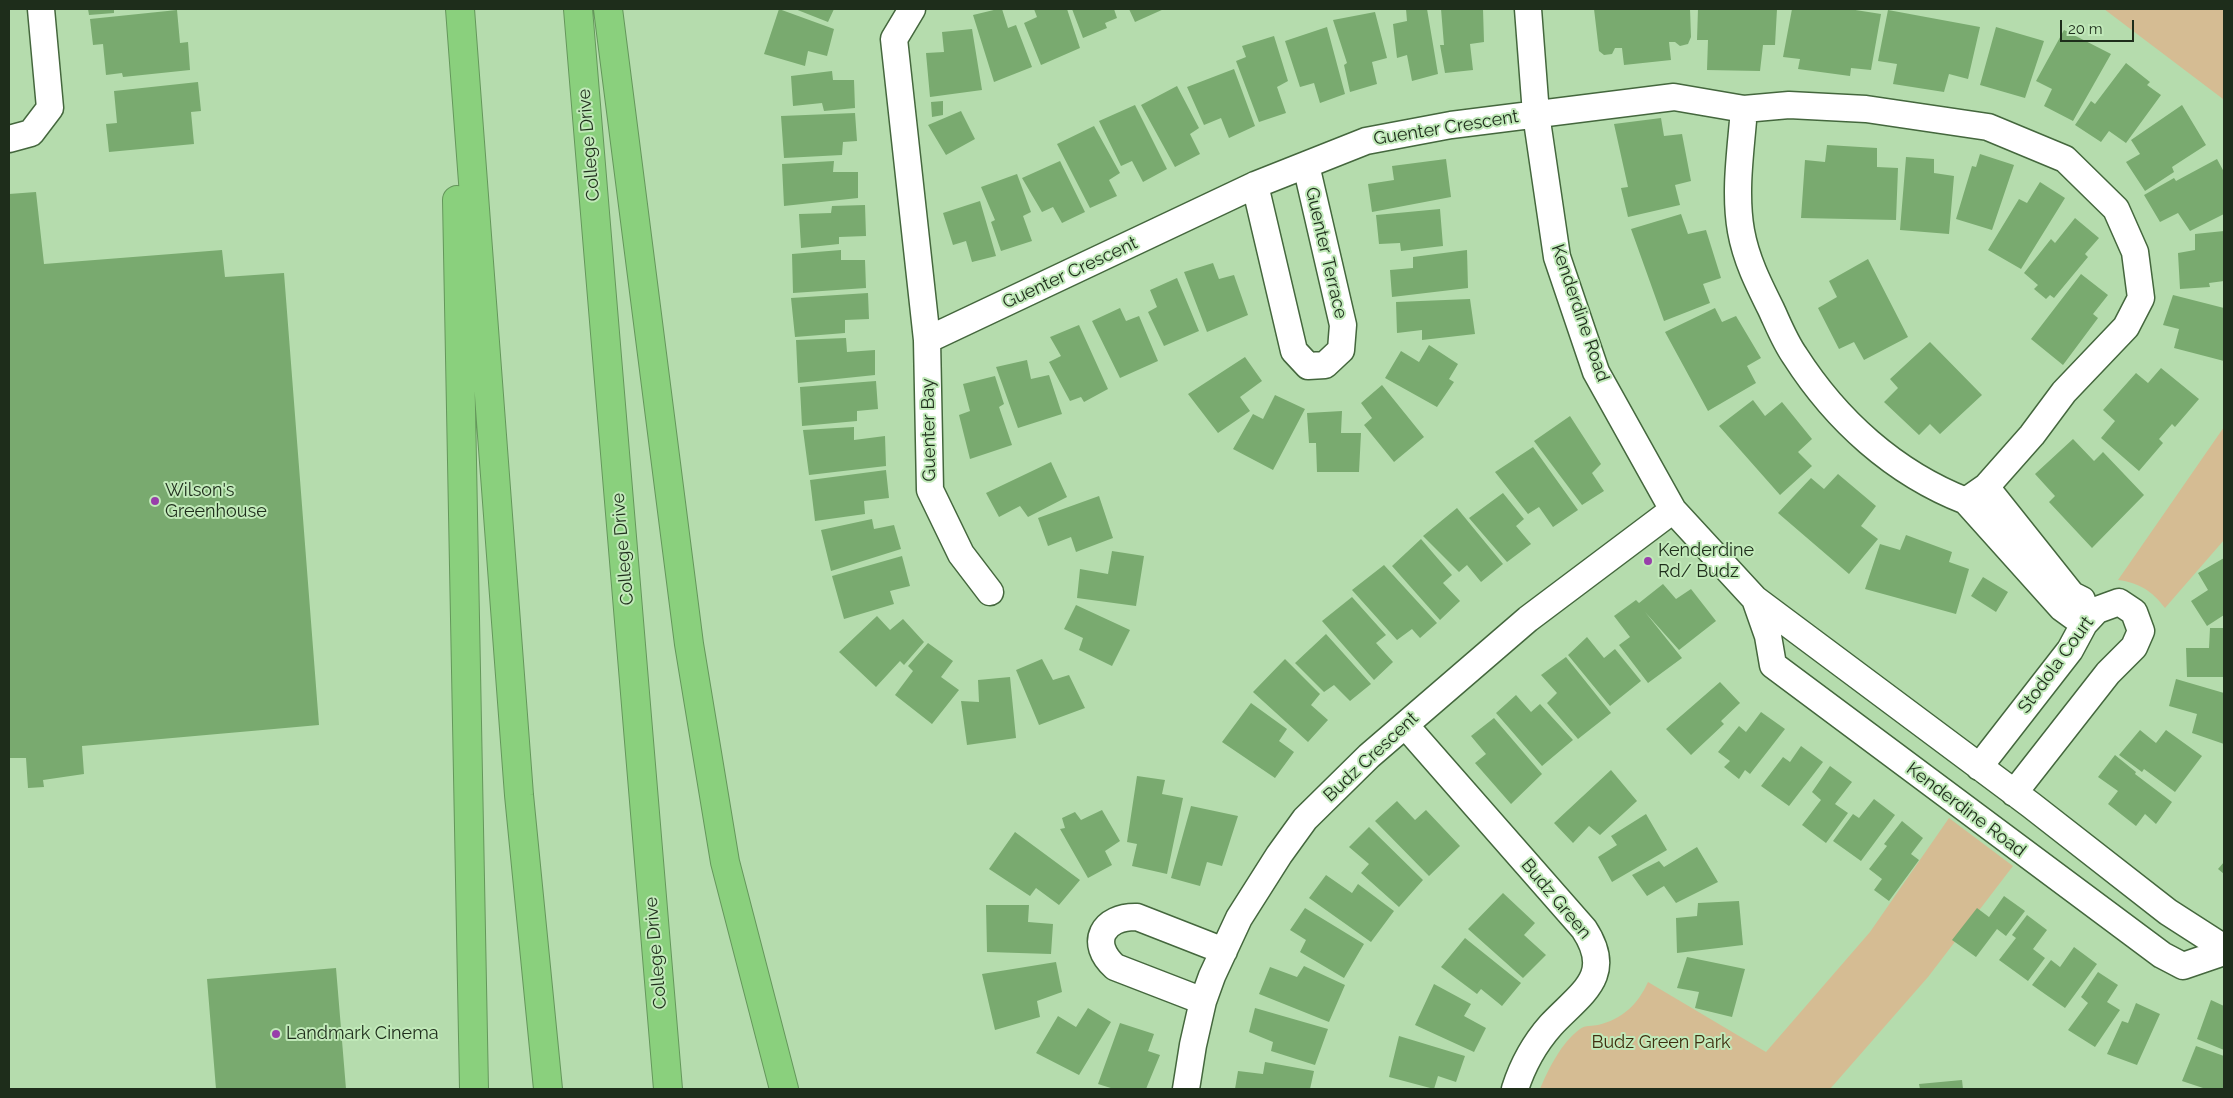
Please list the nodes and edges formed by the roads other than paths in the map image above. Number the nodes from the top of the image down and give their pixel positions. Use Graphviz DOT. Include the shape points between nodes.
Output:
graph roads {
  1 [pos="41,9"];
  2 [pos="454,9"];
  3 [pos="460,9"];
  4 [pos="578,9"];
  5 [pos="608,9"];
  6 [pos="912,9"];
  7 [pos="1528,9"];
  8 [pos="1744,109"];
  9 [pos="1536,114"];
  10 [pos="9,139"];
  11 [pos="1306,165"];
  12 [pos="1255,185"];
  13 [pos="927,340"];
  14 [pos="1976,494"];
  15 [pos="1673,510"];
  16 [pos="990,592"];
  17 [pos="1755,599"];
  18 [pos="2091,617"];
  19 [pos="1405,726"];
  20 [pos="1979,767"];
  21 [pos="2014,793"];
  22 [pos="2224,948"];
  23 [pos="1224,951"];
  24 [pos="2224,952"];
  25 [pos="1203,1002"];
  26 [pos="474,1089"];
  27 [pos="548,1089"];
  28 [pos="668,1089"];
  29 [pos="784,1089"];
  30 [pos="1186,1089"];
  31 [pos="1515,1089"];
  1 -- 10 [label="street" via="50,108 32,133"];
  2 -- 26 [label="highway"];
  3 -- 27 [label="highway" via="519,795"];
  4 -- 28 [label="highway, College Drive"];
  5 -- 29 [label="highway" via="689,644 725,862"];
  6 -- 13 [label="street" via="894,39"];
  7 -- 9 [label="street, Kenderdine Road"];
  8 -- 9 [label="street, Guenter Crescent" via="1674,98"];
  8 -- 14 [label="street" via="1738,190 1741,230 1751,268 1793,354 1823,398 1898,466 1944,493"];
  8 -- 14 [label="street, Guenter Crescent" via="1789,105 1866,109 1988,127 2065,159 2116,209 2135,252 2141,298 2126,327 2064,392 2032,435"];
  9 -- 11 [label="street, Guenter Crescent" via="1366,141"];
  9 -- 15 [label="street, Kenderdine Road" via="1557,257 1596,372"];
  11 -- 12 [label="street, Guenter Crescent"];
  11 -- 12 [label="street, Guenter Terrace" via="1343,325 1341,350 1326,365 1308,366 1294,351"];
  12 -- 13 [label="street, Guenter Crescent"];
  13 -- 16 [label="street, Guenter Bay" via="930,490 961,554"];
  14 -- 18 [label="street" via="2062,608"];
  15 -- 17 [label="street, Kenderdine Road"];
  15 -- 19 [label="street, Budz Crescent" via="1528,619"];
  17 -- 20 [label="street, Kenderdine Road"];
  17 -- 24 [label="street, Kenderdine Road" via="1768,636 1773,665 1780,671 2162,956 2183,966"];
  18 -- 20 [label="street, Stodola Court" via="2070,650"];
  18 -- 21 [label="street, Stodola Court" via="2119,602 2134,612 2141,631 2134,647 2108,673"];
  19 -- 23 [label="street, Budz Crescent" via="1369,756 1305,819 1239,918"];
  19 -- 31 [label="street, Budz Green" via="1593,942 1598,959 1595,976 1586,991 1550,1026 1532,1051"];
  20 -- 21 [label="street, Kenderdine Road"];
  21 -- 22 [label="street, Kenderdine Road" via="2168,912"];
  23 -- 25 [label="street, Budz Crescent"];
  23 -- 25 [label="street" via="1137,917 1122,917 1111,923 1102,934 1100,946 1104,957 1115,967"];
  25 -- 30 [label="street, Budz Crescent"];
}
